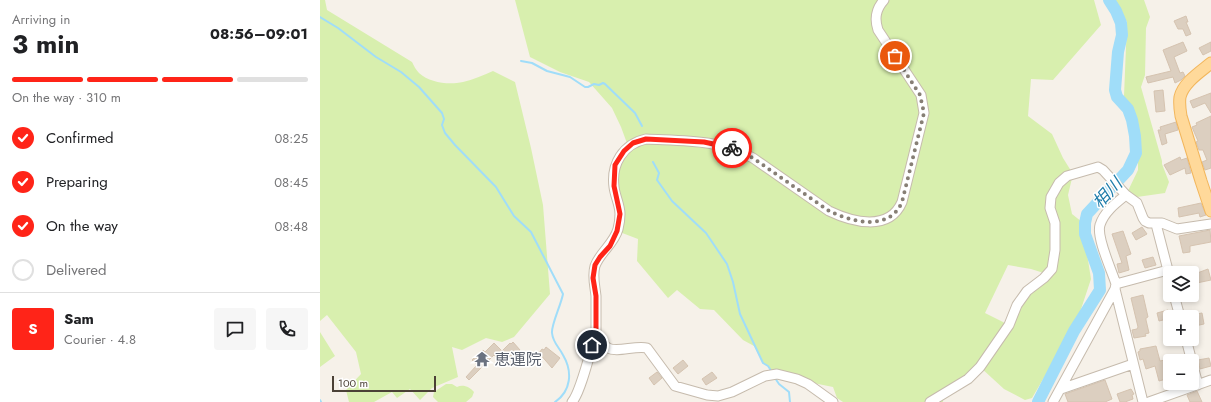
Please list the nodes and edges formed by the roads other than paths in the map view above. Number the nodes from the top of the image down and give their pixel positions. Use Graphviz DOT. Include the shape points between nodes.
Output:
graph roads {
  1 [pos="884,0"];
  2 [pos="1211,63"];
  3 [pos="1126,195"];
  4 [pos="1211,211"];
  5 [pos="1156,224"];
  6 [pos="1211,224"];
  7 [pos="1167,266"];
  8 [pos="1163,275"];
  9 [pos="1116,286"];
  10 [pos="596,333"];
  11 [pos="1133,364"];
  12 [pos="1211,380"];
  13 [pos="1199,385"];
  14 [pos="1061,388"];
  15 [pos="1184,390"];
  16 [pos="572,402"];
  17 [pos="833,402"];
  18 [pos="930,402"];
  19 [pos="1053,402"];
  20 [pos="1143,402"];
  21 [pos="1149,402"];
  1 -- 10 [label="street" via="877,13 878,30 920,95 924,113 904,196 897,212 885,220 875,222 836,215 753,158 728,147 704,142 639,140 628,146 615,165 614,186 620,214 617,231 610,246 595,265 593,278 596,296"];
  2 -- 4 [label="main road" via="1184,88 1179,105"];
  3 -- 5 [label="street" via="1137,203 1145,221"];
  3 -- 9 [label="street" via="1110,208 1103,218 1099,231"];
  3 -- 18 [label="street" via="1098,167 1067,176 1059,183 1051,197 1050,208 1055,223 1052,269 1027,291 1017,305 1009,325 980,367 968,379"];
  5 -- 6 [label="street" via="1165,224 1177,229"];
  5 -- 7 [label="street"];
  8 -- 9 [label="street"];
  9 -- 11 [label="street"];
  9 -- 14 [label="street"];
  10 -- 16 [label="street" via="581,383"];
  10 -- 17 [label="street" via="612,350 642,346 647,348 675,386 718,396 765,376 774,375 797,379 808,384"];
  11 -- 14 [label="street"];
  11 -- 20 [label="street"];
  12 -- 13 [label="street"];
  14 -- 19 [label="street"];
  15 -- 21 [label="street"];
}
